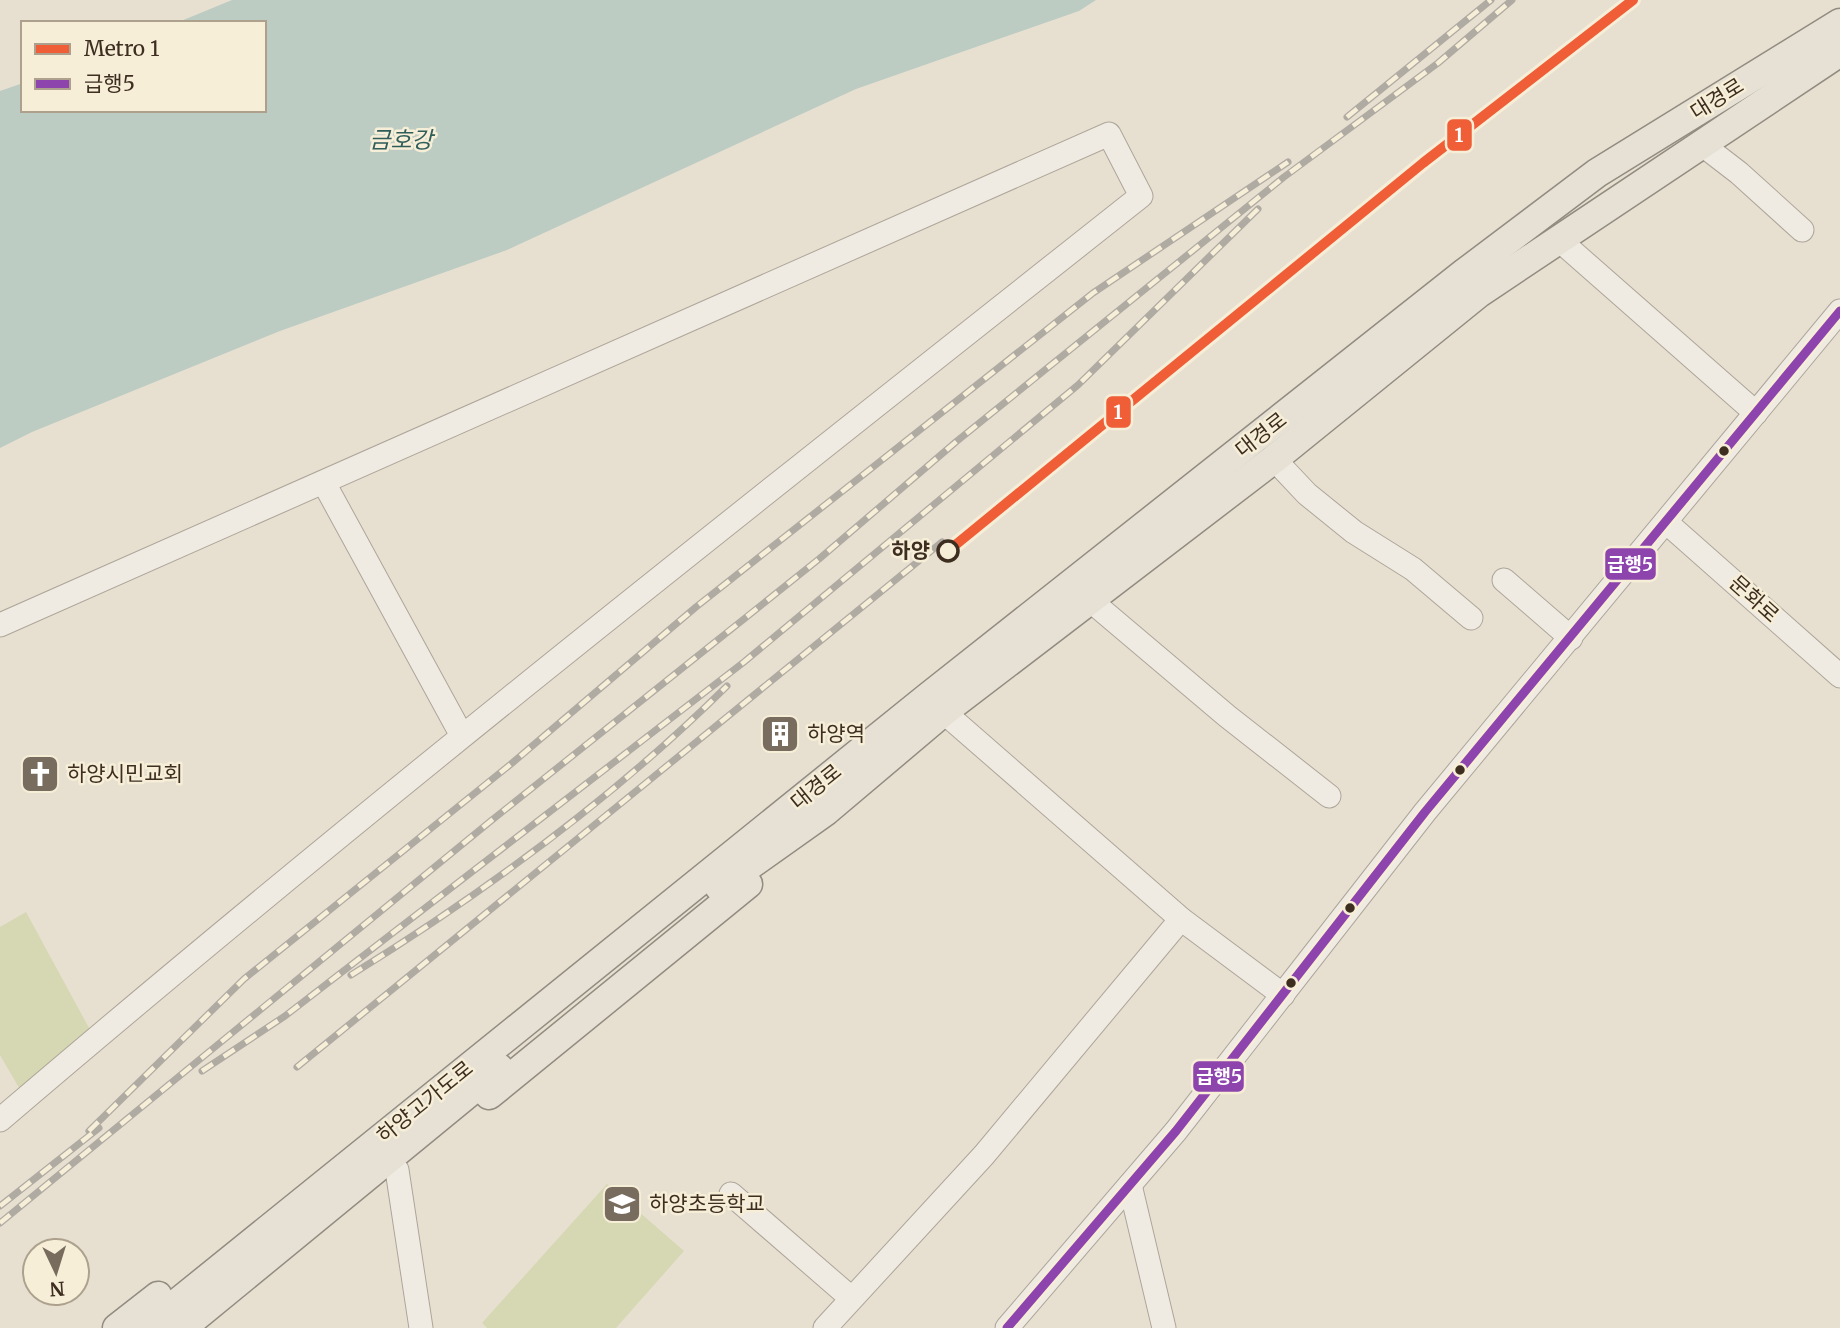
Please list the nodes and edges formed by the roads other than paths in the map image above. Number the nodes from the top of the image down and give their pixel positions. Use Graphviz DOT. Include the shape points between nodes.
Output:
graph roads {
  1 [pos="1840,23"];
  2 [pos="1840,52"];
  3 [pos="1700,143"];
  4 [pos="1802,230"];
  5 [pos="1558,239"];
  6 [pos="1840,311"];
  7 [pos="1756,413"];
  8 [pos="1274,459"];
  9 [pos="324,484"];
  10 [pos="1667,523"];
  11 [pos="1504,580"];
  12 [pos="1091,601"];
  13 [pos="1471,618"];
  14 [pos="0,625"];
  15 [pos="1571,638"];
  16 [pos="1840,676"];
  17 [pos="935,705"];
  18 [pos="461,734"];
  19 [pos="1329,796"];
  20 [pos="826,811"];
  21 [pos="758,833"];
  22 [pos="709,883"];
  23 [pos="1181,919"];
  24 [pos="1283,995"];
  25 [pos="0,1120"];
  26 [pos="397,1170"];
  27 [pos="1130,1185"];
  28 [pos="731,1194"];
  29 [pos="851,1298"];
  30 [pos="117,1328"];
  31 [pos="146,1328"];
  32 [pos="182,1328"];
  33 [pos="201,1328"];
  34 [pos="421,1328"];
  35 [pos="825,1328"];
  36 [pos="1007,1328"];
  37 [pos="1164,1328"];
  1 -- 17 [label="main road, 대경로" via="1597,173 1463,274"];
  2 -- 3 [label="main road, 대경로"];
  3 -- 4 [label="street"];
  3 -- 5 [label="main road, 대경로"];
  5 -- 7 [label="street"];
  5 -- 8 [label="main road, 대경로" via="1479,293"];
  6 -- 7 [label="street"];
  7 -- 10 [label="street"];
  8 -- 12 [label="main road, 대경로"];
  8 -- 13 [label="street" via="1335,517 1413,569"];
  9 -- 14 [label="street"];
  9 -- 18 [label="street"];
  9 -- 18 [label="street" via="1109,134 1141,196"];
  10 -- 15 [label="street"];
  10 -- 16 [label="street, 문화로"];
  11 -- 15 [label="street"];
  12 -- 17 [label="main road, 대경로"];
  12 -- 19 [label="street"];
  15 -- 24 [label="street" via="1425,812"];
  17 -- 20 [label="main road, 대경로"];
  17 -- 21 [label="main road, 대경로"];
  17 -- 23 [label="street"];
  18 -- 25 [label="street"];
  20 -- 22 [label="main road, 대경로"];
  20 -- 26 [label="main road" via="797,846"];
  21 -- 22 [label="main road, 대경로"];
  21 -- 30 [label="main road" via="717,852 635,911"];
  22 -- 31 [label="main road, 하양고가도로"];
  22 -- 32 [label="main road, 하양고가도로"];
  23 -- 24 [label="street"];
  23 -- 29 [label="street" via="984,1155"];
  24 -- 27 [label="street"];
  26 -- 33 [label="main road"];
  26 -- 34 [label="street"];
  27 -- 36 [label="street"];
  27 -- 37 [label="street"];
  28 -- 29 [label="street"];
  29 -- 35 [label="street"];
}
